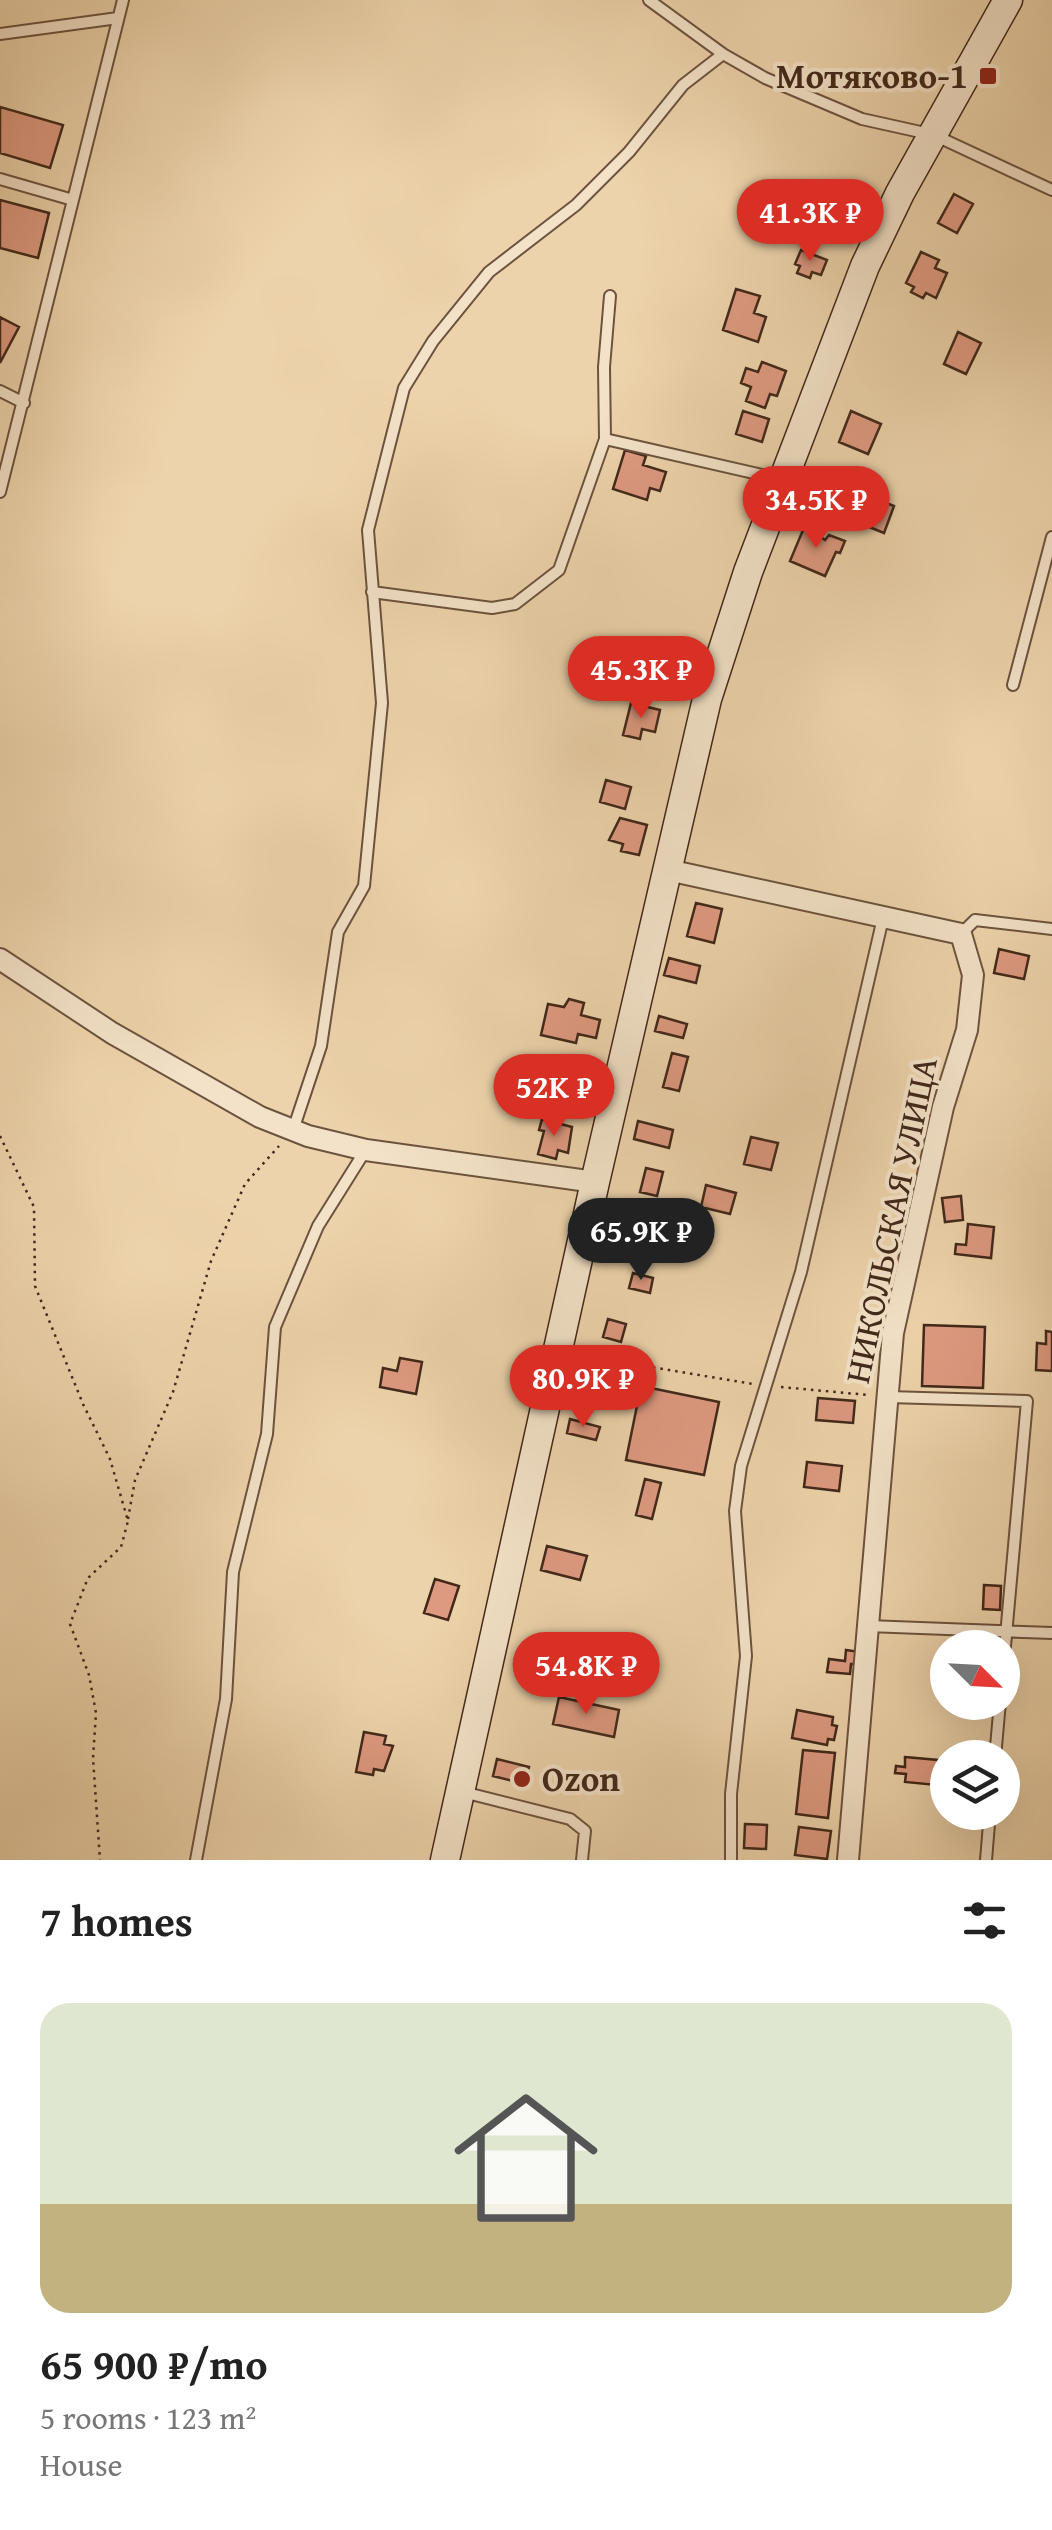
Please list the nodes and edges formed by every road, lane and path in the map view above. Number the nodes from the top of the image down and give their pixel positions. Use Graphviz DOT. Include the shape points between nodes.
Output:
graph roads {
  1 [pos="123,0"];
  2 [pos="649,0"];
  3 [pos="1008,0"];
  4 [pos="118,18"];
  5 [pos="0,34"];
  6 [pos="723,54"];
  7 [pos="934,135"];
  8 [pos="0,180"];
  9 [pos="1052,190"];
  10 [pos="74,200"];
  11 [pos="610,296"];
  12 [pos="0,390"];
  13 [pos="24,402"];
  14 [pos="605,439"];
  15 [pos="782,480"];
  16 [pos="0,492"];
  17 [pos="1052,537"];
  18 [pos="372,592"];
  19 [pos="1013,686"];
  20 [pos="668,870"];
  21 [pos="883,918"];
  22 [pos="1052,929"];
  23 [pos="960,934"];
  24 [pos="0,960"];
  25 [pos="293,1130"];
  26 [pos="0,1136"];
  27 [pos="366,1150"];
  28 [pos="595,1182"];
  29 [pos="557,1351"];
  30 [pos="271,1380"];
  31 [pos="286,1384"];
  32 [pos="764,1386"];
  33 [pos="886,1397"];
  34 [pos="128,1521"];
  35 [pos="867,1626"];
  36 [pos="979,1630"];
  37 [pos="1007,1630"];
  38 [pos="1020,1631"];
  39 [pos="1052,1632"];
  40 [pos="460,1791"];
  41 [pos="988,1830"];
  42 [pos="100,1860"];
  43 [pos="196,1860"];
  44 [pos="445,1860"];
  45 [pos="582,1860"];
  46 [pos="731,1860"];
  47 [pos="848,1860"];
  48 [pos="986,1860"];
  1 -- 4 [label="lane"];
  2 -- 6 [label="lane"];
  3 -- 7 [label="main road"];
  4 -- 5 [label="lane"];
  4 -- 10 [label="lane"];
  6 -- 7 [label="lane" via="862,120"];
  6 -- 18 [label="lane" via="684,85 576,205 489,272 432,341 404,388 381,474 368,530"];
  7 -- 9 [label="lane"];
  7 -- 15 [label="main road" via="865,266"];
  8 -- 10 [label="lane"];
  10 -- 13 [label="lane"];
  11 -- 14 [label="lane"];
  12 -- 13 [label="lane"];
  13 -- 16 [label="lane"];
  14 -- 15 [label="lane"];
  14 -- 18 [label="lane" via="559,570 536,592 492,608"];
  15 -- 20 [label="main road" via="707,699"];
  17 -- 19 [label="lane"];
  18 -- 25 [label="lane" via="382,703 364,886 338,932 321,1046"];
  20 -- 21 [label="street"];
  20 -- 28 [label="main road"];
  21 -- 23 [label="street"];
  21 -- 32 [label="lane" via="801,1272"];
  22 -- 23 [label="lane" via="975,920"];
  23 -- 33 [label="street, НИКОЛЬСКАЯ УЛИЦА" via="973,976 967,1030 938,1126 893,1333"];
  24 -- 25 [label="street" via="112,1033"];
  25 -- 27 [label="street"];
  25 -- 34 [label="path" via="245,1184 211,1260 173,1392 135,1480"];
  26 -- 34 [label="path" via="34,1206 35,1286 110,1459"];
  27 -- 28 [label="street"];
  27 -- 30 [label="lane" via="318,1226 292,1285 276,1328"];
  28 -- 29 [label="main road"];
  29 -- 32 [label="path"];
  29 -- 40 [label="main road"];
  30 -- 31 [label="lane"];
  30 -- 43 [label="lane" via="267,1434 232,1572 226,1700"];
  32 -- 33 [label="path"];
  32 -- 46 [label="lane" via="735,1511 746,1656"];
  33 -- 35 [label="street, НИКОЛЬСКАЯ УЛИЦА"];
  33 -- 37 [label="lane" via="1027,1402"];
  34 -- 42 [label="path" via="122,1547 88,1578 70,1624 96,1713"];
  35 -- 36 [label="lane"];
  35 -- 47 [label="street, НИКОЛЬСКАЯ УЛИЦА"];
  38 -- 39 [label="lane"];
  40 -- 44 [label="main road"];
  40 -- 45 [label="lane" via="570,1819 585,1831"];
  41 -- 48 [label="lane"];
}
